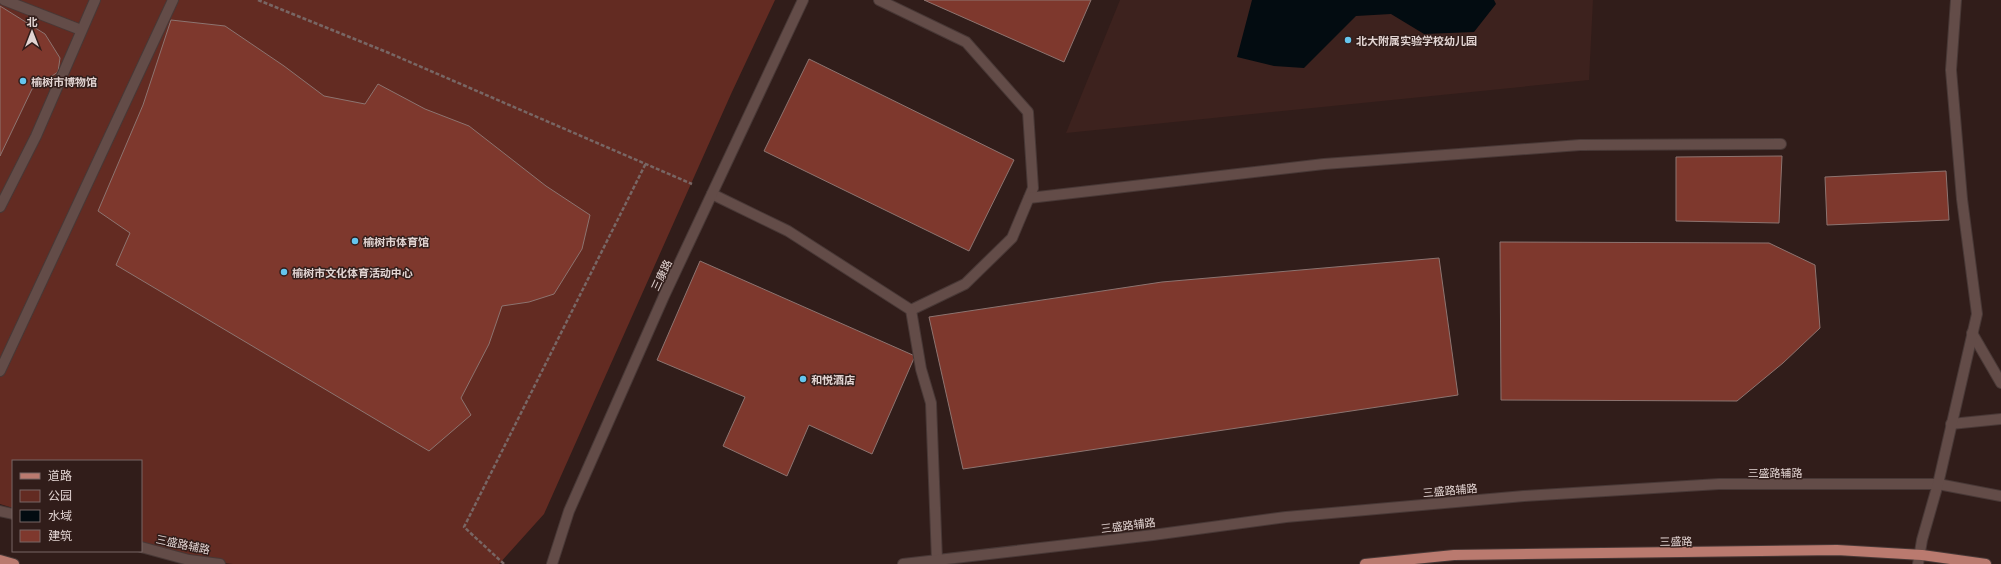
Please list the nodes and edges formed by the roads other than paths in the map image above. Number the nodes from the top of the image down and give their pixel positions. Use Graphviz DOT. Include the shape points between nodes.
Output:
graph roads {
  1 [pos="4,0"];
  2 [pos="95,0"];
  3 [pos="173,0"];
  4 [pos="803,0"];
  5 [pos="879,0"];
  6 [pos="1956,0"];
  7 [pos="81,30"];
  8 [pos="1781,144"];
  9 [pos="712,194"];
  10 [pos="1029,198"];
  11 [pos="0,207"];
  12 [pos="911,310"];
  13 [pos="1972,333"];
  14 [pos="0,371"];
  15 [pos="2001,383"];
  16 [pos="2001,419"];
  17 [pos="1951,424"];
  18 [pos="1938,484"];
  19 [pos="2001,496"];
  20 [pos="0,511"];
  21 [pos="12,514"];
  22 [pos="142,547"];
  23 [pos="1919,559"];
  24 [pos="0,560"];
  25 [pos="937,560"];
  26 [pos="14,564"];
  27 [pos="220,564"];
  28 [pos="552,564"];
  29 [pos="904,564"];
  30 [pos="1365,564"];
  31 [pos="1986,564"];
  1 -- 7 [label="street"];
  2 -- 7 [label="street"];
  3 -- 14 [label="street"];
  4 -- 9 [label="street, 三康路"];
  5 -- 10 [label="street" via="966,42 1028,112 1033,188"];
  6 -- 13 [label="street" via="1951,70 1962,199 1977,314"];
  7 -- 11 [label="street" via="36,136"];
  8 -- 10 [label="street" via="1565,146 1324,164"];
  9 -- 12 [label="street" via="788,231"];
  9 -- 28 [label="street, 三康路" via="569,511"];
  10 -- 12 [label="street" via="1012,238 966,284"];
  12 -- 25 [label="street" via="921,369 931,403"];
  13 -- 15 [label="street"];
  13 -- 17 [label="street"];
  16 -- 17 [label="street"];
  17 -- 18 [label="street"];
  18 -- 19 [label="street, 三盛路辅路"];
  18 -- 23 [label="street"];
  18 -- 25 [label="street, 三盛路辅路" via="1719,484 1516,496 1286,516"];
  20 -- 21 [label="street"];
  22 -- 27 [label="street, 三盛路辅路" via="190,560"];
  23 -- 30 [label="main road, 三盛路" via="1837,550 1454,555"];
  23 -- 31 [label="main road, 三盛路"];
  24 -- 26 [label="main road"];
  25 -- 29 [label="street, 三盛路辅路"];
}
